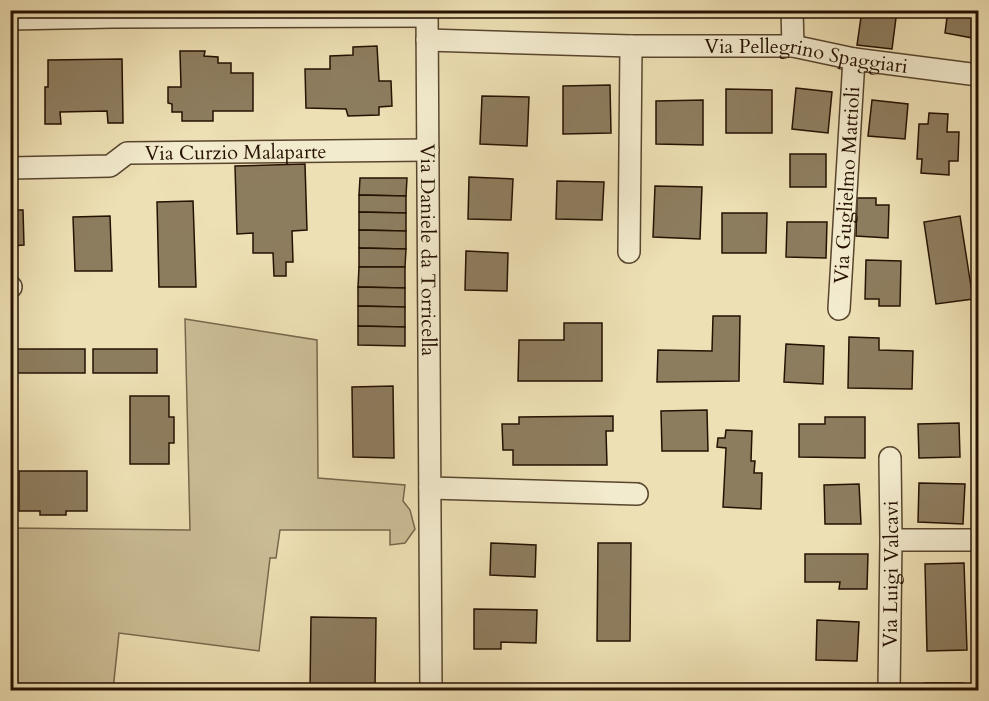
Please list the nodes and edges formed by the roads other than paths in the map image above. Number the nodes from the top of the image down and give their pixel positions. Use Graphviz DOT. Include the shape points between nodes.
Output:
graph roads {
  1 [pos="792,10"];
  2 [pos="427,13"];
  3 [pos="10,19"];
  4 [pos="427,40"];
  5 [pos="632,46"];
  6 [pos="793,46"];
  7 [pos="854,59"];
  8 [pos="978,75"];
  9 [pos="428,150"];
  10 [pos="10,168"];
  11 [pos="629,252"];
  12 [pos="839,309"];
  13 [pos="890,458"];
  14 [pos="430,489"];
  15 [pos="637,494"];
  16 [pos="891,540"];
  17 [pos="978,540"];
  18 [pos="431,690"];
  19 [pos="889,690"];
  1 -- 6 [label="street"];
  2 -- 3 [label="street"];
  2 -- 4 [label="street, Via Daniele da Torricella"];
  4 -- 5 [label="street, Via Pellegrino Spaggiari"];
  4 -- 9 [label="street, Via Daniele da Torricella"];
  5 -- 6 [label="street, Via Pellegrino Spaggiari"];
  5 -- 11 [label="street"];
  6 -- 7 [label="street, Via Pellegrino Spaggiari"];
  7 -- 8 [label="street, Via Pellegrino Spaggiari"];
  7 -- 12 [label="street, Via Guglielmo Mattioli"];
  9 -- 10 [label="street, Via Curzio Malaparte" via="127,153 110,166"];
  9 -- 14 [label="street, Via Daniele da Torricella"];
  13 -- 16 [label="street, Via Luigi Valcavi"];
  14 -- 15 [label="street"];
  14 -- 18 [label="street, Via Daniele da Torricella"];
  16 -- 17 [label="street"];
  16 -- 19 [label="street, Via Luigi Valcavi"];
}
